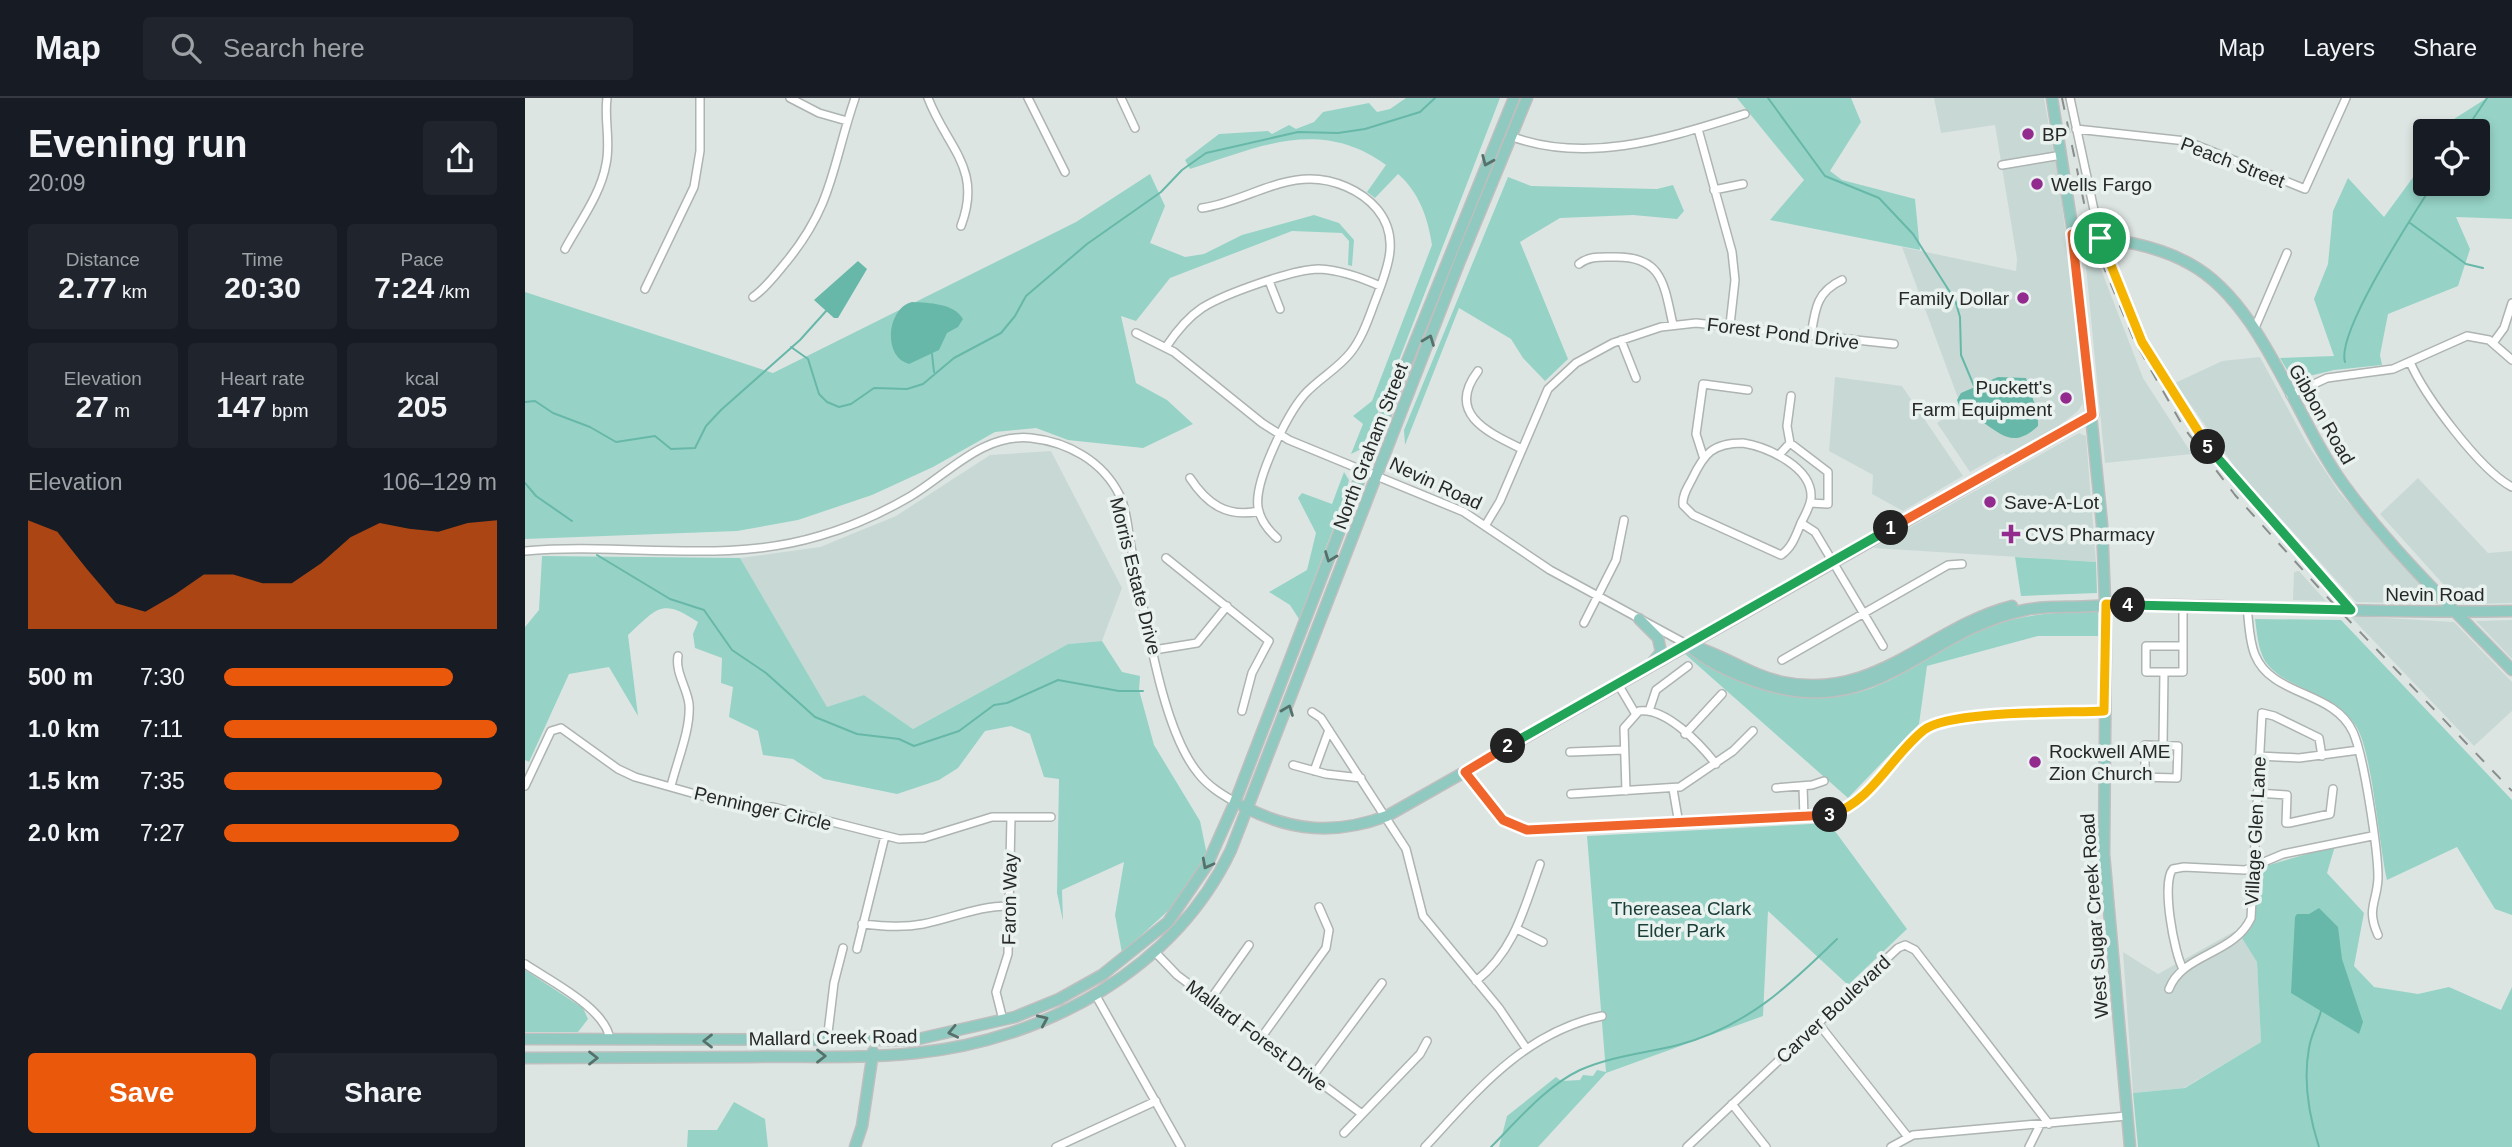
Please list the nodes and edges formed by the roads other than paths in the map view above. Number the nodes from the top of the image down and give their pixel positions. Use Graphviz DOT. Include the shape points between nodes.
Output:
graph roads {
  1 [pos="607,98"];
  2 [pos="700,98"];
  3 [pos="790,98"];
  4 [pos="855,98"];
  5 [pos="928,98"];
  6 [pos="1028,98"];
  7 [pos="1121,98"];
  8 [pos="1514,98"];
  9 [pos="1527,98"];
  10 [pos="2052,98"];
  11 [pos="2070,98"];
  12 [pos="2346,98"];
  13 [pos="1745,114"];
  14 [pos="847,121"];
  15 [pos="1135,128"];
  16 [pos="1698,129"];
  17 [pos="2076,129"];
  18 [pos="1510,136"];
  19 [pos="2062,155"];
  20 [pos="2002,165"];
  21 [pos="1065,172"];
  22 [pos="1743,184"];
  23 [pos="1714,190"];
  24 [pos="1202,208"];
  25 [pos="961,226"];
  26 [pos="2072,234"];
  27 [pos="2100,238"];
  28 [pos="565,249"];
  29 [pos="2287,253"];
  30 [pos="1579,264"];
  31 [pos="1842,280"];
  32 [pos="1269,281"];
  33 [pos="1380,286"];
  34 [pos="645,289"];
  35 [pos="753,297"];
  36 [pos="2512,303"];
  37 [pos="1280,309"];
  38 [pos="1674,325"];
  39 [pos="1730,325"];
  40 [pos="2254,330"];
  41 [pos="1136,333"];
  42 [pos="1811,336"];
  43 [pos="1621,340"];
  44 [pos="2493,343"];
  45 [pos="1894,344"];
  46 [pos="1166,347"];
  47 [pos="2512,360"];
  48 [pos="2410,362"];
  49 [pos="1478,371"];
  50 [pos="1636,378"];
  51 [pos="1748,390"];
  52 [pos="2289,395"];
  53 [pos="1791,396"];
  54 [pos="2092,415"];
  55 [pos="1282,435"];
  56 [pos="2095,441"];
  57 [pos="1790,443"];
  58 [pos="1522,449"];
  59 [pos="1779,455"];
  60 [pos="1703,456"];
  61 [pos="2016,459"];
  62 [pos="1363,470"];
  63 [pos="1378,475"];
  64 [pos="1190,478"];
  65 [pos="2512,486"];
  66 [pos="1810,503"];
  67 [pos="1259,511"];
  68 [pos="1624,520"];
  69 [pos="1801,523"];
  70 [pos="1485,526"];
  71 [pos="1277,538"];
  72 [pos="525,551"];
  73 [pos="1166,558"];
  74 [pos="1833,561"];
  75 [pos="1962,564"];
  76 [pos="1598,597"];
  77 [pos="2106,604"];
  78 [pos="1227,606"];
  79 [pos="2183,606"];
  80 [pos="2247,607"];
  81 [pos="2351,610"];
  82 [pos="2512,611"];
  83 [pos="2457,612"];
  84 [pos="1863,613"];
  85 [pos="1639,619"];
  86 [pos="1584,624"];
  87 [pos="1710,632"];
  88 [pos="1688,645"];
  89 [pos="1883,646"];
  90 [pos="2183,646"];
  91 [pos="1154,650"];
  92 [pos="678,656"];
  93 [pos="1721,657"];
  94 [pos="1782,660"];
  95 [pos="1688,666"];
  96 [pos="1646,668"];
  97 [pos="2512,670"];
  98 [pos="2164,672"];
  99 [pos="1618,684"];
  100 [pos="1722,694"];
  101 [pos="1649,710"];
  102 [pos="2104,711"];
  103 [pos="1242,712"];
  104 [pos="1312,712"];
  105 [pos="1635,713"];
  106 [pos="1329,730"];
  107 [pos="1753,731"];
  108 [pos="1685,734"];
  109 [pos="2163,745"];
  110 [pos="1623,750"];
  111 [pos="2359,750"];
  112 [pos="1570,752"];
  113 [pos="2322,756"];
  114 [pos="2259,757"];
  115 [pos="1716,764"];
  116 [pos="1293,765"];
  117 [pos="1314,771"];
  118 [pos="1465,772"];
  119 [pos="2103,776"];
  120 [pos="2145,777"];
  121 [pos="1361,778"];
  122 [pos="1825,781"];
  123 [pos="525,786"];
  124 [pos="671,786"];
  125 [pos="1803,786"];
  126 [pos="1776,788"];
  127 [pos="1673,789"];
  128 [pos="2333,789"];
  129 [pos="1626,791"];
  130 [pos="2257,793"];
  131 [pos="1571,794"];
  132 [pos="1235,802"];
  133 [pos="1248,809"];
  134 [pos="1011,817"];
  135 [pos="1051,817"];
  136 [pos="1387,817"];
  137 [pos="1804,818"];
  138 [pos="1679,824"];
  139 [pos="885,836"];
  140 [pos="2372,836"];
  141 [pos="1539,864"];
  142 [pos="2256,867"];
  143 [pos="1009,906"];
  144 [pos="1319,907"];
  145 [pos="862,924"];
  146 [pos="1517,929"];
  147 [pos="2378,935"];
  148 [pos="1543,942"];
  149 [pos="1249,945"];
  150 [pos="843,948"];
  151 [pos="857,949"];
  152 [pos="1155,951"];
  153 [pos="525,964"];
  154 [pos="2183,969"];
  155 [pos="1476,981"];
  156 [pos="1382,983"];
  157 [pos="2168,989"];
  158 [pos="1095,994"];
  159 [pos="1210,1000"];
  160 [pos="1602,1016"];
  161 [pos="1003,1020"];
  162 [pos="1818,1023"];
  163 [pos="1261,1038"];
  164 [pos="525,1039"];
  165 [pos="610,1040"];
  166 [pos="827,1041"];
  167 [pos="1427,1041"];
  168 [pos="874,1042"];
  169 [pos="1525,1048"];
  170 [pos="872,1056"];
  171 [pos="525,1058"];
  172 [pos="1312,1077"];
  173 [pos="1156,1101"];
  174 [pos="1732,1104"];
  175 [pos="1362,1114"];
  176 [pos="2127,1116"];
  177 [pos="2049,1124"];
  178 [pos="2040,1125"];
  179 [pos="1344,1133"];
  180 [pos="1908,1136"];
  181 [pos="855,1147"];
  182 [pos="1056,1147"];
  183 [pos="1181,1147"];
  184 [pos="1425,1147"];
  185 [pos="1687,1147"];
  186 [pos="1766,1147"];
  187 [pos="1891,1147"];
  188 [pos="2029,1147"];
  189 [pos="2130,1147"];
  1 -- 28 [label="street" via="604,173"];
  2 -- 34 [label="street" via="700,152 694,187"];
  3 -- 14 [label="street"];
  4 -- 14 [label="street"];
  5 -- 25 [label="street" via="964,165 969,198"];
  6 -- 21 [label="street"];
  7 -- 15 [label="street"];
  8 -- 62 [label="main road, North Graham Street, one-way"];
  9 -- 18 [label="main road, North Graham Street"];
  10 -- 19 [label="main road, West Sugar Creek Road"];
  11 -- 17 [label="street"];
  12 -- 17 [label="street, Peach Street" via="2305,189 2186,141"];
  13 -- 16 [label="street"];
  14 -- 35 [label="street" via="819,216 785,264"];
  16 -- 18 [label="street" via="1591,150 1551,148"];
  16 -- 23 [label="street"];
  17 -- 27 [label="street"];
  63 -- 18 [label="main road, North Graham Street, one-way"];
  19 -- 20 [label="street"];
  19 -- 26 [label="main road, West Sugar Creek Road"];
  22 -- 23 [label="street"];
  23 -- 39 [label="street" via="1734,266"];
  24 -- 33 [label="street" via="1298,180 1345,186 1370,201 1387,227 1391,252"];
  26 -- 27 [label="main road, Gibbon Road"];
  26 -- 54 [label="main road, West Sugar Creek Road"];
  27 -- 40 [label="main road, Gibbon Road" via="2160,251 2191,264 2224,289"];
  27 -- 81 [label="street" via="2142,342 2187,418 2241,488"];
  29 -- 40 [label="street"];
  30 -- 38 [label="street" via="1593,257 1630,256 1649,263 1663,282"];
  31 -- 42 [label="street" via="1817,301"];
  32 -- 33 [label="street" via="1315,269 1349,273"];
  32 -- 37 [label="street"];
  32 -- 46 [label="street" via="1202,308"];
  33 -- 55 [label="street" via="1356,345 1305,394"];
  36 -- 44 [label="street" via="2504,328"];
  38 -- 39 [label="street, Forest Pond Drive"];
  38 -- 43 [label="street, Forest Pond Drive"];
  39 -- 42 [label="street, Forest Pond Drive"];
  40 -- 52 [label="main road, Gibbon Road"];
  41 -- 46 [label="street, Nevin Road"];
  42 -- 45 [label="street, Forest Pond Drive"];
  43 -- 50 [label="street"];
  43 -- 58 [label="street, Forest Pond Drive" via="1557,377"];
  44 -- 47 [label="street"];
  44 -- 48 [label="street" via="2463,336"];
  46 -- 55 [label="street, Nevin Road"];
  48 -- 52 [label="street" via="2393,369 2327,378"];
  48 -- 65 [label="street" via="2454,429"];
  49 -- 58 [label="street" via="1468,389 1471,415 1488,433"];
  51 -- 60 [label="street" via="1703,384 1696,434"];
  52 -- 83 [label="main road, Gibbon Road" via="2345,487"];
  53 -- 57 [label="street"];
  54 -- 56 [label="main road, West Sugar Creek Road"];
  54 -- 61 [label="main road"];
  55 -- 62 [label="street, Nevin Road"];
  55 -- 67 [label="street" via="1259,488"];
  56 -- 61 [label="main road" via="2087,431 2078,429"];
  56 -- 77 [label="main road, West Sugar Creek Road"];
  57 -- 59 [label="street"];
  57 -- 66 [label="street" via="1828,472 1828,504"];
  58 -- 70 [label="street, Forest Pond Drive"];
  59 -- 60 [label="street" via="1737,443"];
  59 -- 66 [label="street" via="1803,477"];
  60 -- 69 [label="street" via="1683,497 1688,511 1776,555 1789,548"];
  61 -- 74 [label="main road"];
  62 -- 63 [label="street, Nevin Road"];
  62 -- 132 [label="main road, North Graham Street, one-way"];
  63 -- 70 [label="street, Nevin Road" via="1447,503"];
  133 -- 63 [label="main road, North Graham Street, one-way"];
  64 -- 67 [label="street" via="1214,506 1234,513"];
  66 -- 69 [label="street"];
  67 -- 71 [label="street" via="1266,528"];
  68 -- 76 [label="street" via="1616,560"];
  69 -- 74 [label="street" via="1815,532"];
  70 -- 76 [label="street, Nevin Road"];
  72 -- 91 [label="street, Morris Estate Drive" via="767,549 859,522 911,496 994,442 1023,437 1056,441 1093,460 1120,496"];
  73 -- 78 [label="street"];
  74 -- 84 [label="street"];
  74 -- 87 [label="main road"];
  75 -- 84 [label="street" via="1948,565"];
  76 -- 85 [label="street, Nevin Road"];
  76 -- 86 [label="street"];
  77 -- 79 [label="main road, Nevin Road"];
  77 -- 88 [label="main road, Nevin Road" via="2039,608 1994,618 1888,676 1825,692 1782,689 1743,677"];
  77 -- 93 [label="main road, Nevin Road" via="2042,601 1987,613 1885,670 1835,684 1783,682"];
  77 -- 102 [label="main road, West Sugar Creek Road"];
  78 -- 91 [label="street" via="1197,643"];
  78 -- 103 [label="street" via="1269,641 1252,673"];
  79 -- 80 [label="main road, Nevin Road"];
  79 -- 90 [label="street"];
  80 -- 81 [label="main road, Nevin Road"];
  80 -- 111 [label="street" via="2254,653 2264,668 2274,678 2336,709"];
  81 -- 83 [label="main road, Nevin Road"];
  82 -- 83 [label="main road, Nevin Road"];
  83 -- 97 [label="main road, Gibbon Road"];
  84 -- 89 [label="street"];
  84 -- 94 [label="street"];
  85 -- 88 [label="street, Nevin Road"];
  85 -- 96 [label="main road" via="1653,632 1660,648 1658,657"];
  87 -- 88 [label="main road"];
  87 -- 93 [label="main road" via="1711,646"];
  88 -- 93 [label="main road, Nevin Road"];
  88 -- 96 [label="main road"];
  90 -- 98 [label="street" via="2183,672"];
  90 -- 98 [label="street" via="2146,646 2146,672"];
  91 -- 132 [label="street, Morris Estate Drive" via="1179,744 1206,782"];
  92 -- 124 [label="street" via="689,713"];
  95 -- 101 [label="street" via="1656,690"];
  96 -- 99 [label="main road"];
  98 -- 109 [label="street"];
  99 -- 105 [label="street"];
  99 -- 118 [label="main road"];
  100 -- 108 [label="street"];
  101 -- 105 [label="street"];
  101 -- 108 [label="street"];
  102 -- 119 [label="main road, West Sugar Creek Road"];
  102 -- 137 [label="street" via="1942,720 1918,736 1851,806 1831,815"];
  104 -- 106 [label="street"];
  105 -- 110 [label="street" via="1624,728"];
  106 -- 117 [label="street"];
  106 -- 121 [label="street"];
  107 -- 115 [label="street"];
  108 -- 115 [label="street"];
  109 -- 120 [label="street" via="2145,745"];
  109 -- 120 [label="street" via="2178,746 2177,778"];
  110 -- 112 [label="street"];
  110 -- 129 [label="street"];
  111 -- 113 [label="street"];
  111 -- 140 [label="street"];
  113 -- 114 [label="street"];
  113 -- 114 [label="street, Village Glen Lane" via="2319,738 2262,713"];
  114 -- 130 [label="street, Village Glen Lane"];
  115 -- 127 [label="street"];
  116 -- 117 [label="street"];
  117 -- 121 [label="street"];
  118 -- 136 [label="main road"];
  118 -- 138 [label="street" via="1496,813 1518,828"];
  119 -- 120 [label="street"];
  119 -- 176 [label="main road, West Sugar Creek Road" via="2105,874"];
  121 -- 136 [label="street"];
  122 -- 125 [label="street"];
  123 -- 124 [label="street, Penninger Circle" via="546,740 558,728 566,729 625,773"];
  124 -- 139 [label="street, Penninger Circle" via="738,806 773,807"];
  125 -- 126 [label="street"];
  125 -- 137 [label="street"];
  127 -- 129 [label="street"];
  127 -- 138 [label="street"];
  128 -- 130 [label="street" via="2330,814 2289,823 2287,795"];
  129 -- 131 [label="street"];
  130 -- 142 [label="street, Village Glen Lane"];
  132 -- 133 [label="main road"];
  132 -- 161 [label="main road, Mallard Creek Road, one-way" via="1207,865 1168,922 1102,975 1059,999"];
  133 -- 136 [label="main road" via="1289,825 1324,831"];
  133 -- 152 [label="main road, Mallard Creek Road" via="1203,901"];
  134 -- 135 [label="street, Penninger Circle"];
  134 -- 139 [label="street, Penninger Circle" via="982,819 912,841"];
  134 -- 143 [label="street, Faron Way"];
  136 -- 155 [label="street" via="1411,861 1423,916"];
  137 -- 138 [label="street"];
  139 -- 145 [label="street"];
  140 -- 142 [label="street" via="2283,854"];
  140 -- 147 [label="street" via="2378,881 2370,911"];
  141 -- 146 [label="street"];
  142 -- 154 [label="street, Village Glen Lane" via="2252,912 2243,933"];
  142 -- 154 [label="street" via="2177,867 2170,872 2175,951"];
  143 -- 145 [label="street" via="977,908 897,927"];
  143 -- 161 [label="street, Faron Way" via="1008,954 996,992"];
  144 -- 163 [label="street" via="1329,930 1326,948"];
  145 -- 151 [label="street"];
  146 -- 148 [label="street"];
  146 -- 155 [label="street" via="1502,957"];
  149 -- 159 [label="street"];
  150 -- 166 [label="street"];
  152 -- 158 [label="main road, Mallard Creek Road"];
  152 -- 159 [label="street, Mallard Forest Drive"];
  153 -- 165 [label="street" via="594,1011 605,1023"];
  154 -- 157 [label="street, Village Glen Lane"];
  155 -- 169 [label="street"];
  156 -- 172 [label="street"];
  170 -- 158 [label="main road, Mallard Creek Road, one-way" via="926,1052 1000,1036"];
  158 -- 173 [label="street"];
  159 -- 163 [label="street, Mallard Forest Drive"];
  160 -- 169 [label="street" via="1562,1027"];
  161 -- 168 [label="main road, Mallard Creek Road, one-way" via="914,1040"];
  162 -- 174 [label="street, Carver Boulevard"];
  162 -- 177 [label="street, Carver Boulevard" via="1898,948 1912,947"];
  162 -- 180 [label="street"];
  163 -- 172 [label="street, Mallard Forest Drive"];
  164 -- 165 [label="main road, Mallard Creek Road"];
  166 -- 165 [label="main road, Mallard Creek Road, one-way"];
  166 -- 168 [label="main road, Mallard Creek Road"];
  167 -- 175 [label="street"];
  168 -- 170 [label="main road"];
  169 -- 184 [label="street"];
  171 -- 170 [label="main road, Mallard Creek Road, one-way"];
  170 -- 181 [label="main road"];
  172 -- 175 [label="street, Mallard Forest Drive"];
  173 -- 182 [label="street"];
  173 -- 183 [label="street"];
  174 -- 185 [label="street, Carver Boulevard"];
  174 -- 186 [label="street"];
  175 -- 179 [label="street"];
  176 -- 177 [label="street"];
  176 -- 189 [label="main road, West Sugar Creek Road"];
  177 -- 178 [label="street"];
  178 -- 180 [label="street"];
  178 -- 188 [label="street"];
  180 -- 187 [label="street"];
}
